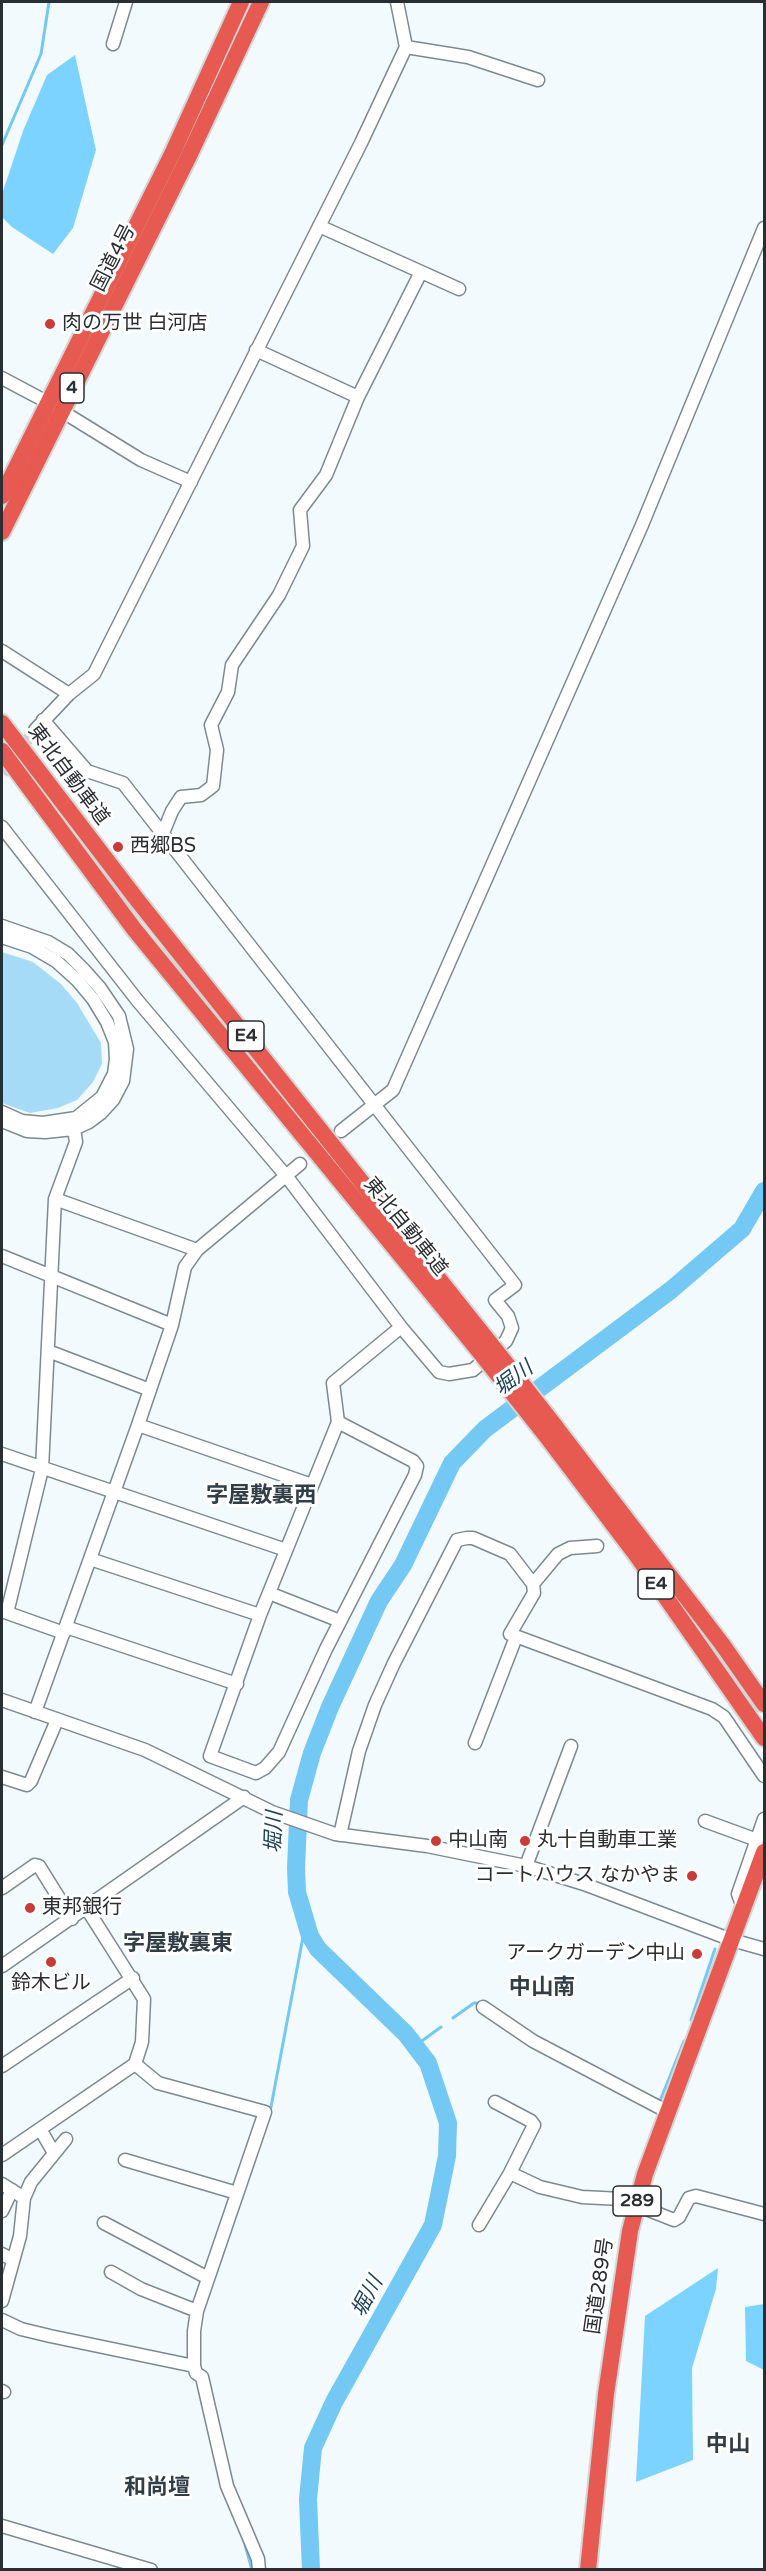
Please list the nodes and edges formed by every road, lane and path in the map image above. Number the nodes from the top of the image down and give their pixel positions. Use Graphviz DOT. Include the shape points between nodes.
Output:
graph roads {
  1 [pos="126,2"];
  2 [pos="241,2"];
  3 [pos="261,2"];
  4 [pos="397,2"];
  5 [pos="113,44"];
  6 [pos="406,47"];
  7 [pos="538,80"];
  8 [pos="319,226"];
  9 [pos="765,228"];
  10 [pos="421,272"];
  11 [pos="459,289"];
  12 [pos="256,350"];
  13 [pos="2,378"];
  14 [pos="358,396"];
  15 [pos="54,406"];
  16 [pos="191,482"];
  17 [pos="2,496"];
  18 [pos="2,532"];
  19 [pos="2,651"];
  20 [pos="69,694"];
  21 [pos="2,723"];
  22 [pos="2,751"];
  23 [pos="2,827"];
  24 [pos="163,833"];
  25 [pos="2,926"];
  26 [pos="2,937"];
  27 [pos="374,1105"];
  28 [pos="2,1112"];
  29 [pos="2,1121"];
  30 [pos="74,1129"];
  31 [pos="341,1131"];
  32 [pos="300,1164"];
  33 [pos="287,1177"];
  34 [pos="55,1199"];
  35 [pos="197,1250"];
  36 [pos="2,1256"];
  37 [pos="52,1277"];
  38 [pos="172,1325"];
  39 [pos="401,1327"];
  40 [pos="48,1351"];
  41 [pos="488,1351"];
  42 [pos="150,1390"];
  43 [pos="338,1422"];
  44 [pos="138,1425"];
  45 [pos="549,1429"];
  46 [pos="2,1454"];
  47 [pos="42,1469"];
  48 [pos="312,1485"];
  49 [pos="114,1492"];
  50 [pos="597,1546"];
  51 [pos="286,1550"];
  52 [pos="90,1559"];
  53 [pos="533,1584"];
  54 [pos="269,1593"];
  55 [pos="4,1612"];
  56 [pos="260,1615"];
  57 [pos="340,1621"];
  58 [pos="65,1630"];
  59 [pos="516,1637"];
  60 [pos="237,1684"];
  61 [pos="2,1700"];
  62 [pos="765,1704"];
  63 [pos="35,1712"];
  64 [pos="57,1720"];
  65 [pos="765,1738"];
  66 [pos="475,1743"];
  67 [pos="571,1746"];
  68 [pos="765,1776"];
  69 [pos="2,1777"];
  70 [pos="244,1797"];
  71 [pos="765,1819"];
  72 [pos="705,1821"];
  73 [pos="338,1834"];
  74 [pos="761,1846"];
  75 [pos="526,1866"];
  76 [pos="2,1888"];
  77 [pos="87,1909"];
  78 [pos="72,1919"];
  79 [pos="732,1940"];
  80 [pos="765,1949"];
  81 [pos="2,1966"];
  82 [pos="133,1978"];
  83 [pos="483,2007"];
  84 [pos="135,2064"];
  85 [pos="2,2066"];
  86 [pos="495,2102"];
  87 [pos="668,2112"];
  88 [pos="40,2129"];
  89 [pos="66,2139"];
  90 [pos="54,2153"];
  91 [pos="2,2155"];
  92 [pos="125,2160"];
  93 [pos="510,2173"];
  94 [pos="7,2187"];
  95 [pos="237,2193"];
  96 [pos="24,2198"];
  97 [pos="637,2204"];
  98 [pos="2,2211"];
  99 [pos="765,2214"];
  100 [pos="104,2223"];
  101 [pos="479,2225"];
  102 [pos="2,2254"];
  103 [pos="13,2260"];
  104 [pos="111,2272"];
  105 [pos="208,2278"];
  106 [pos="2,2301"];
  107 [pos="197,2311"];
  108 [pos="2,2320"];
  109 [pos="194,2366"];
  110 [pos="2,2526"];
  111 [pos="151,2570"];
  112 [pos="259,2570"];
  113 [pos="588,2570"];
  1 -- 5 [label="street"];
  2 -- 15 [label="highway, 国道4号 / 4"];
  3 -- 15 [label="highway, 国道4号 / 4" via="188,158"];
  4 -- 6 [label="street"];
  6 -- 7 [label="street" via="468,57"];
  6 -- 8 [label="street"];
  8 -- 10 [label="street"];
  8 -- 12 [label="street"];
  9 -- 27 [label="street" via="642,525 393,1090"];
  10 -- 11 [label="street"];
  10 -- 14 [label="street"];
  12 -- 14 [label="street"];
  12 -- 16 [label="street"];
  13 -- 15 [label="street"];
  14 -- 24 [label="street" via="326,475 300,510 303,546 279,595 232,665 228,693 211,725 217,750 213,786 201,795 181,797"];
  15 -- 16 [label="street" via="141,460"];
  15 -- 17 [label="highway, 国道4号 / 4"];
  15 -- 18 [label="highway, 国道4号 / 4"];
  16 -- 20 [label="street" via="94,674"];
  19 -- 20 [label="street"];
  20 -- 24 [label="street" via="39,725 87,771 123,783"];
  21 -- 41 [label="highway, 東北自動車道 / E4"];
  22 -- 41 [label="highway, 東北自動車道 / E4" via="141,938"];
  23 -- 33 [label="street" via="137,1000"];
  24 -- 27 [label="street"];
  25 -- 30 [label="street" via="48,942 68,954 100,988 125,1032 123,1082 101,1113"];
  26 -- 28 [label="street" via="32,947 77,980 107,1022 115,1042 116,1059 114,1074 102,1097 76,1118 43,1123 22,1121"];
  27 -- 31 [label="street"];
  27 -- 39 [label="street" via="515,1286 495,1300 512,1328 506,1341 473,1370 440,1372"];
  29 -- 30 [label="street" via="27,1131"];
  30 -- 34 [label="street" via="76,1142"];
  32 -- 33 [label="street"];
  33 -- 35 [label="street"];
  33 -- 39 [label="street"];
  34 -- 35 [label="street"];
  34 -- 37 [label="street"];
  35 -- 38 [label="street" via="185,1267"];
  36 -- 37 [label="street"];
  37 -- 38 [label="street"];
  37 -- 40 [label="street"];
  38 -- 42 [label="street"];
  39 -- 43 [label="street" via="333,1383"];
  40 -- 42 [label="street"];
  40 -- 47 [label="street"];
  41 -- 45 [label="highway, 東北自動車道 / E4, bridge"];
  42 -- 44 [label="street"];
  43 -- 48 [label="street"];
  43 -- 57 [label="street" via="417,1466"];
  44 -- 48 [label="street"];
  44 -- 49 [label="street"];
  45 -- 62 [label="highway, 東北自動車道 / E4"];
  45 -- 65 [label="highway, 東北自動車道 / E4"];
  46 -- 47 [label="street"];
  47 -- 49 [label="street"];
  47 -- 55 [label="street"];
  48 -- 51 [label="street"];
  49 -- 51 [label="street"];
  49 -- 52 [label="street"];
  50 -- 53 [label="street" via="570,1548 558,1554"];
  51 -- 54 [label="street"];
  52 -- 56 [label="street"];
  52 -- 58 [label="street"];
  53 -- 59 [label="street" via="534,1593 510,1634"];
  53 -- 73 [label="street" via="510,1554 473,1538 457,1540 375,1705"];
  54 -- 56 [label="street"];
  54 -- 57 [label="street"];
  55 -- 58 [label="street"];
  56 -- 60 [label="street"];
  57 -- 60 [label="street" via="279,1752 266,1768 256,1773 210,1756"];
  58 -- 60 [label="street"];
  58 -- 63 [label="street"];
  59 -- 66 [label="street"];
  59 -- 68 [label="street" via="712,1709 724,1717"];
  61 -- 63 [label="street"];
  63 -- 64 [label="street"];
  64 -- 69 [label="street" via="31,1781 27,1785"];
  64 -- 70 [label="street" via="145,1750"];
  67 -- 75 [label="street"];
  70 -- 73 [label="street" via="272,1812"];
  70 -- 77 [label="street"];
  71 -- 74 [label="street"];
  72 -- 74 [label="street"];
  73 -- 75 [label="street" via="427,1846"];
  74 -- 79 [label="highway, 国道289号 / 289"];
  75 -- 79 [label="street"];
  76 -- 78 [label="street" via="39,1866"];
  77 -- 78 [label="street"];
  77 -- 82 [label="street"];
  78 -- 81 [label="street"];
  79 -- 80 [label="street"];
  79 -- 87 [label="highway, 国道289号 / 289"];
  82 -- 84 [label="street" via="145,2010"];
  82 -- 85 [label="street"];
  83 -- 87 [label="street" via="532,2041"];
  84 -- 88 [label="street"];
  84 -- 95 [label="street" via="158,2083 265,2112"];
  86 -- 93 [label="street" via="534,2125"];
  87 -- 97 [label="highway, 国道289号 / 289"];
  88 -- 90 [label="street"];
  88 -- 91 [label="street"];
  89 -- 90 [label="street"];
  90 -- 96 [label="street" via="31,2182"];
  92 -- 95 [label="street"];
  93 -- 97 [label="street" via="540,2187"];
  93 -- 101 [label="street"];
  94 -- 96 [label="street"];
  94 -- 98 [label="street"];
  95 -- 105 [label="street"];
  96 -- 103 [label="street"];
  97 -- 99 [label="street" via="674,2220 689,2198 696,2196"];
  97 -- 113 [label="highway, 国道289号 / 289" via="606,2394"];
  100 -- 105 [label="street"];
  102 -- 103 [label="street"];
  103 -- 106 [label="street"];
  104 -- 107 [label="street" via="141,2289"];
  105 -- 107 [label="street"];
  107 -- 109 [label="street"];
  108 -- 109 [label="street" via="50,2337"];
  109 -- 112 [label="street" via="202,2376 227,2486"];
  110 -- 111 [label="street"];
}
